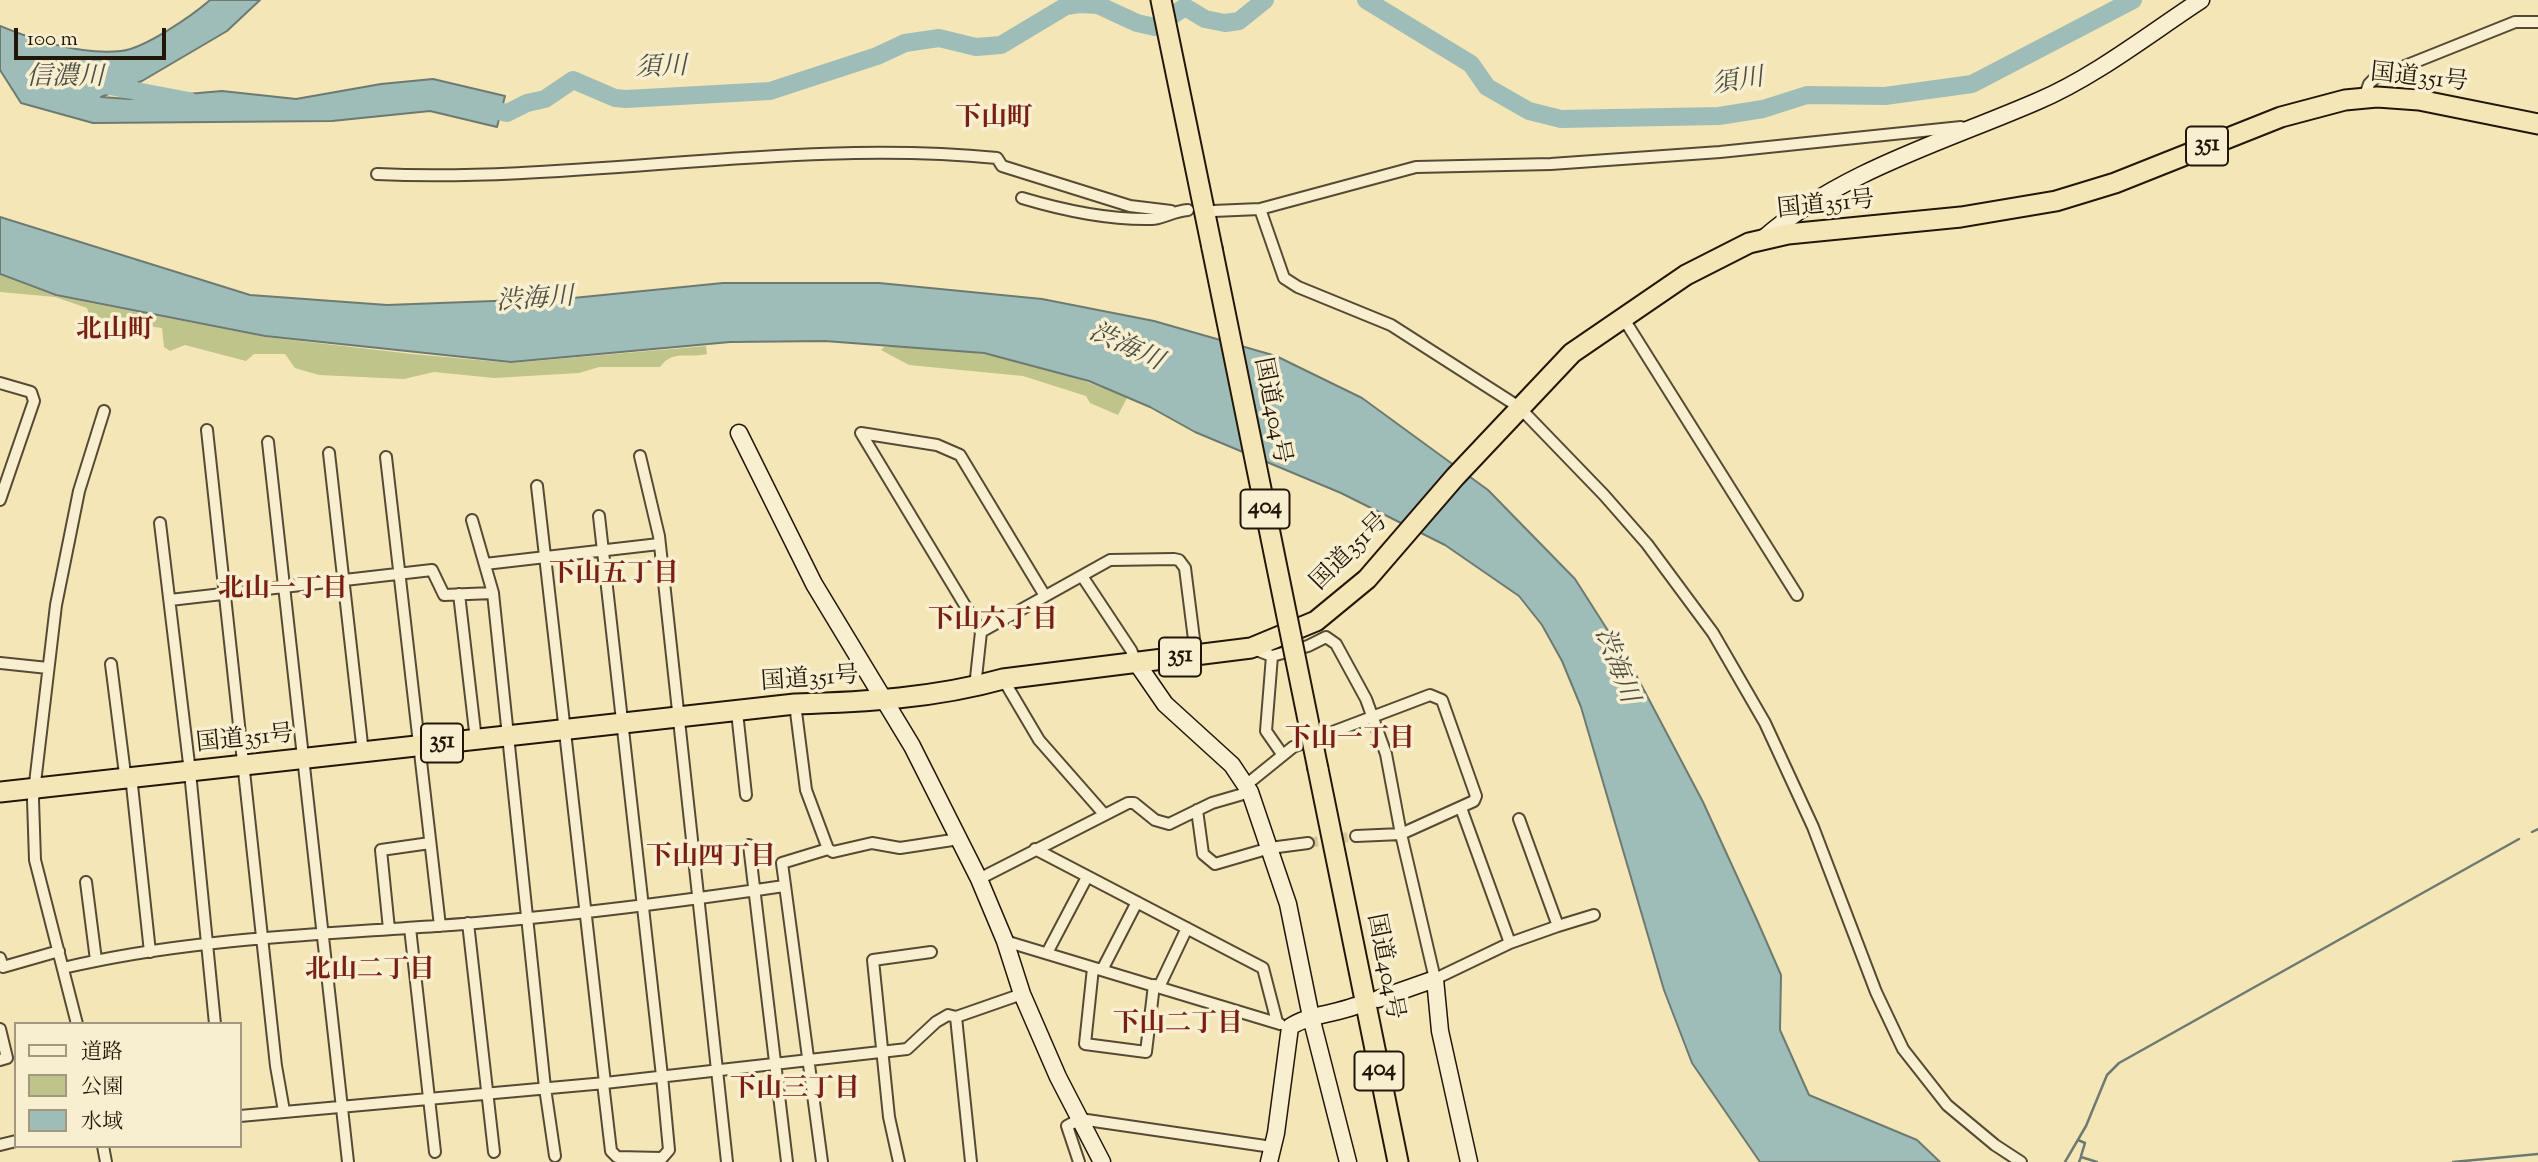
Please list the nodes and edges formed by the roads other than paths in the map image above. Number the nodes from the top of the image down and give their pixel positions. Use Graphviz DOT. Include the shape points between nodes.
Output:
graph roads {
  1 [pos="1161,0"];
  2 [pos="2201,0"];
  3 [pos="2538,22"];
  4 [pos="2364,98"];
  5 [pos="2538,124"];
  6 [pos="1978,125"];
  7 [pos="377,174"];
  8 [pos="1022,198"];
  9 [pos="1260,209"];
  10 [pos="1188,210"];
  11 [pos="1171,211"];
  12 [pos="1213,211"];
  13 [pos="1764,238"];
  14 [pos="1622,316"];
  15 [pos="0,383"];
  16 [pos="104,411"];
  17 [pos="1516,411"];
  18 [pos="207,430"];
  19 [pos="739,433"];
  20 [pos="268,442"];
  21 [pos="329,453"];
  22 [pos="640,456"];
  23 [pos="386,457"];
  24 [pos="537,486"];
  25 [pos="0,500"];
  26 [pos="599,516"];
  27 [pos="472,520"];
  28 [pos="160,523"];
  29 [pos="659,544"];
  30 [pos="602,552"];
  31 [pos="545,558"];
  32 [pos="485,564"];
  33 [pos="400,573"];
  34 [pos="1082,576"];
  35 [pos="344,579"];
  36 [pos="284,587"];
  37 [pos="226,593"];
  38 [pos="493,593"];
  39 [pos="459,594"];
  40 [pos="1797,595"];
  41 [pos="1045,596"];
  42 [pos="170,600"];
  43 [pos="981,632"];
  44 [pos="1251,648"];
  45 [pos="1196,655"];
  46 [pos="1272,656"];
  47 [pos="1136,662"];
  48 [pos="0,663"];
  49 [pos="111,664"];
  50 [pos="48,668"];
  51 [pos="1003,679"];
  52 [pos="975,687"];
  53 [pos="884,701"];
  54 [pos="795,705"];
  55 [pos="737,712"];
  56 [pos="1373,716"];
  57 [pos="679,718"];
  58 [pos="623,725"];
  59 [pos="565,730"];
  60 [pos="507,736"];
  61 [pos="476,740"];
  62 [pos="420,746"];
  63 [pos="363,753"];
  64 [pos="1282,754"];
  65 [pos="304,759"];
  66 [pos="245,766"];
  67 [pos="190,772"];
  68 [pos="130,778"];
  69 [pos="35,788"];
  70 [pos="1248,789"];
  71 [pos="0,792"];
  72 [pos="746,795"];
  73 [pos="1461,808"];
  74 [pos="1197,810"];
  75 [pos="1104,814"];
  76 [pos="1519,820"];
  77 [pos="1401,834"];
  78 [pos="1356,836"];
  79 [pos="959,839"];
  80 [pos="430,843"];
  81 [pos="1308,844"];
  82 [pos="750,845"];
  83 [pos="1270,848"];
  84 [pos="828,849"];
  85 [pos="1035,849"];
  86 [pos="1087,877"];
  87 [pos="979,879"];
  88 [pos="86,882"];
  89 [pos="784,886"];
  90 [pos="754,891"];
  91 [pos="698,899"];
  92 [pos="1137,902"];
  93 [pos="642,904"];
  94 [pos="586,910"];
  95 [pos="1594,915"];
  96 [pos="527,916"];
  97 [pos="468,923"];
  98 [pos="440,926"];
  99 [pos="1558,926"];
  100 [pos="410,928"];
  101 [pos="1187,928"];
  102 [pos="389,929"];
  103 [pos="323,932"];
  104 [pos="264,939"];
  105 [pos="1005,941"];
  106 [pos="1510,943"];
  107 [pos="206,945"];
  108 [pos="59,951"];
  109 [pos="150,952"];
  110 [pos="931,952"];
  111 [pos="1047,953"];
  112 [pos="0,958"];
  113 [pos="96,960"];
  114 [pos="63,968"];
  115 [pos="1098,969"];
  116 [pos="1435,979"];
  117 [pos="1157,986"];
  118 [pos="1022,995"];
  119 [pos="1378,999"];
  120 [pos="1355,1006"];
  121 [pos="956,1017"];
  122 [pos="1311,1017"];
  123 [pos="76,1022"];
  124 [pos="215,1022"];
  125 [pos="1283,1025"];
  126 [pos="0,1029"];
  127 [pos="882,1050"];
  128 [pos="807,1059"];
  129 [pos="0,1060"];
  130 [pos="775,1063"];
  131 [pos="717,1069"];
  132 [pos="662,1076"];
  133 [pos="604,1083"];
  134 [pos="545,1088"];
  135 [pos="488,1095"];
  136 [pos="430,1100"];
  137 [pos="342,1105"];
  138 [pos="284,1111"];
  139 [pos="242,1116"];
  140 [pos="1080,1119"];
  141 [pos="435,1152"];
  142 [pos="494,1152"];
  143 [pos="1270,1154"];
  144 [pos="555,1156"];
  145 [pos="348,1162"];
  146 [pos="727,1162"];
  147 [pos="787,1162"];
  148 [pos="822,1162"];
  149 [pos="899,1162"];
  150 [pos="971,1162"];
  151 [pos="1079,1162"];
  152 [pos="1102,1162"];
  153 [pos="1348,1162"];
  154 [pos="1398,1162"];
  155 [pos="1469,1162"];
  156 [pos="2021,1162"];
  1 -- 154 [label="highway, 国道404号 / 404, bridge"];
  2 -- 6 [label="street" via="2064,87"];
  3 -- 4 [label="street" via="2515,22 2375,78"];
  4 -- 5 [label="highway, 国道351号 / 351" via="2444,104"];
  4 -- 13 [label="highway, 国道351号 / 351" via="2298,111 2115,183 2056,201 1961,217"];
  6 -- 9 [label="street" via="1720,152 1551,164 1416,167"];
  6 -- 13 [label="street" via="1850,183 1786,219"];
  7 -- 11 [label="street" via="499,176 722,157 919,153 997,159 1002,166 1130,206"];
  8 -- 11 [label="street" via="1056,208 1135,219 1156,219"];
  9 -- 12 [label="street"];
  9 -- 17 [label="street" via="1279,268 1291,283 1391,325"];
  10 -- 11 [label="street"];
  13 -- 14 [label="highway, 国道351号 / 351" via="1686,275"];
  14 -- 17 [label="highway, 国道351号 / 351" via="1572,353"];
  14 -- 40 [label="street"];
  15 -- 25 [label="street" via="31,392 34,401"];
  16 -- 50 [label="street" via="79,491"];
  17 -- 44 [label="highway, 国道351号 / 351" via="1367,579 1316,621"];
  17 -- 156 [label="street" via="1629,522 1713,633 1789,771 1903,1049 1947,1105"];
  18 -- 37 [label="street"];
  19 -- 53 [label="street" via="814,584"];
  20 -- 36 [label="street"];
  21 -- 35 [label="street"];
  22 -- 29 [label="street"];
  23 -- 33 [label="street"];
  24 -- 31 [label="street"];
  26 -- 30 [label="street"];
  27 -- 32 [label="street"];
  28 -- 42 [label="street"];
  29 -- 30 [label="street"];
  29 -- 57 [label="street"];
  30 -- 31 [label="street"];
  30 -- 58 [label="street"];
  31 -- 32 [label="street"];
  31 -- 59 [label="street"];
  32 -- 38 [label="street"];
  33 -- 35 [label="street"];
  33 -- 39 [label="street" via="432,570 444,595"];
  33 -- 62 [label="street"];
  34 -- 41 [label="street"];
  34 -- 45 [label="street" via="1110,560 1180,560 1185,568"];
  34 -- 47 [label="street"];
  35 -- 36 [label="street"];
  35 -- 63 [label="street"];
  36 -- 37 [label="street"];
  36 -- 65 [label="street"];
  37 -- 42 [label="street"];
  37 -- 66 [label="street"];
  38 -- 39 [label="street"];
  38 -- 60 [label="street"];
  39 -- 61 [label="street"];
  41 -- 43 [label="street"];
  41 -- 43 [label="street" via="960,455 937,445 861,433"];
  42 -- 67 [label="street"];
  43 -- 52 [label="street"];
  44 -- 45 [label="highway, 国道351号 / 351"];
  44 -- 46 [label="street"];
  45 -- 47 [label="highway, 国道351号 / 351"];
  46 -- 56 [label="street" via="1326,637 1341,653"];
  46 -- 64 [label="street" via="1266,732"];
  47 -- 51 [label="highway, 国道351号 / 351"];
  47 -- 70 [label="street" via="1165,704 1232,765"];
  48 -- 50 [label="street"];
  49 -- 68 [label="street" via="125,774"];
  50 -- 69 [label="street"];
  51 -- 52 [label="highway, 国道351号 / 351"];
  51 -- 75 [label="street" via="1039,740"];
  52 -- 53 [label="highway, 国道351号 / 351"];
  53 -- 54 [label="highway, 国道351号 / 351"];
  53 -- 79 [label="street"];
  54 -- 55 [label="highway, 国道351号 / 351"];
  54 -- 84 [label="street" via="806,790"];
  55 -- 57 [label="highway, 国道351号 / 351"];
  55 -- 72 [label="street"];
  56 -- 64 [label="street"];
  56 -- 73 [label="street" via="1430,695 1442,700 1476,796"];
  56 -- 77 [label="street" via="1392,777"];
  57 -- 58 [label="highway, 国道351号 / 351"];
  57 -- 91 [label="street"];
  58 -- 59 [label="highway, 国道351号 / 351"];
  58 -- 93 [label="street"];
  59 -- 60 [label="highway, 国道351号 / 351"];
  59 -- 94 [label="street"];
  60 -- 61 [label="highway, 国道351号 / 351"];
  60 -- 96 [label="street"];
  61 -- 62 [label="highway, 国道351号 / 351"];
  62 -- 63 [label="highway, 国道351号 / 351"];
  62 -- 80 [label="street"];
  63 -- 65 [label="highway, 国道351号 / 351"];
  64 -- 70 [label="street"];
  65 -- 66 [label="highway, 国道351号 / 351"];
  65 -- 103 [label="street"];
  66 -- 67 [label="highway, 国道351号 / 351"];
  66 -- 104 [label="street"];
  67 -- 68 [label="highway, 国道351号 / 351"];
  67 -- 107 [label="street"];
  68 -- 69 [label="highway, 国道351号 / 351"];
  68 -- 109 [label="street"];
  69 -- 71 [label="highway, 国道351号 / 351"];
  69 -- 108 [label="street" via="35,860"];
  70 -- 74 [label="street"];
  70 -- 83 [label="street"];
  73 -- 77 [label="street"];
  73 -- 106 [label="street"];
  74 -- 75 [label="street" via="1169,824 1133,803"];
  74 -- 83 [label="street" via="1203,854 1215,864"];
  75 -- 85 [label="street"];
  76 -- 99 [label="street"];
  77 -- 78 [label="street"];
  77 -- 116 [label="street"];
  79 -- 84 [label="street" via="900,848 872,843 833,852"];
  79 -- 87 [label="street"];
  80 -- 98 [label="street"];
  80 -- 102 [label="street" via="381,850"];
  81 -- 83 [label="street"];
  82 -- 90 [label="street"];
  83 -- 122 [label="street" via="1300,947"];
  84 -- 89 [label="street" via="782,863"];
  85 -- 86 [label="street"];
  85 -- 87 [label="street"];
  86 -- 92 [label="street"];
  86 -- 111 [label="street"];
  87 -- 105 [label="street"];
  88 -- 113 [label="street"];
  89 -- 90 [label="street"];
  89 -- 128 [label="street"];
  90 -- 91 [label="street"];
  90 -- 130 [label="street"];
  91 -- 93 [label="street"];
  91 -- 131 [label="street"];
  92 -- 101 [label="street"];
  92 -- 115 [label="street"];
  93 -- 94 [label="street"];
  93 -- 132 [label="street"];
  94 -- 96 [label="street"];
  94 -- 133 [label="street"];
  95 -- 99 [label="street"];
  96 -- 97 [label="street"];
  96 -- 134 [label="street"];
  97 -- 98 [label="street"];
  97 -- 135 [label="street"];
  98 -- 100 [label="street"];
  99 -- 106 [label="street"];
  100 -- 102 [label="street"];
  100 -- 136 [label="street"];
  101 -- 117 [label="street"];
  101 -- 125 [label="street" via="1263,968"];
  102 -- 103 [label="street"];
  103 -- 104 [label="street"];
  103 -- 137 [label="street"];
  104 -- 107 [label="street"];
  104 -- 138 [label="street"];
  105 -- 111 [label="street"];
  105 -- 118 [label="street"];
  106 -- 116 [label="street"];
  107 -- 109 [label="street"];
  107 -- 124 [label="street"];
  108 -- 112 [label="street" via="3,967"];
  108 -- 114 [label="street"];
  109 -- 113 [label="street"];
  110 -- 127 [label="street" via="873,960"];
  111 -- 115 [label="street"];
  113 -- 114 [label="street"];
  114 -- 123 [label="street"];
  115 -- 117 [label="street"];
  115 -- 117 [label="street" via="1085,1044 1146,1052"];
  116 -- 119 [label="street"];
  116 -- 155 [label="street" via="1440,1031"];
  117 -- 125 [label="street"];
  118 -- 121 [label="street"];
  118 -- 140 [label="street"];
  120 -- 122 [label="street" via="1326,1017"];
  121 -- 127 [label="street" via="948,1015 936,1022 907,1049"];
  121 -- 150 [label="street"];
  122 -- 125 [label="street"];
  122 -- 153 [label="street"];
  125 -- 143 [label="street"];
  126 -- 129 [label="street" via="7,1058"];
  127 -- 128 [label="street"];
  127 -- 149 [label="street"];
  128 -- 130 [label="street"];
  128 -- 148 [label="street"];
  130 -- 131 [label="street"];
  130 -- 147 [label="street"];
  131 -- 132 [label="street"];
  131 -- 146 [label="street"];
  132 -- 133 [label="street"];
  132 -- 133 [label="street" via="669,1150 662,1158 617,1157 611,1151"];
  133 -- 134 [label="street"];
  134 -- 135 [label="street"];
  134 -- 144 [label="street"];
  135 -- 136 [label="street"];
  135 -- 142 [label="street"];
  136 -- 137 [label="street"];
  136 -- 141 [label="street"];
  137 -- 138 [label="street"];
  137 -- 145 [label="street"];
  138 -- 139 [label="street"];
  140 -- 143 [label="street"];
  140 -- 151 [label="street" via="1067,1126"];
  140 -- 152 [label="street"];
}
